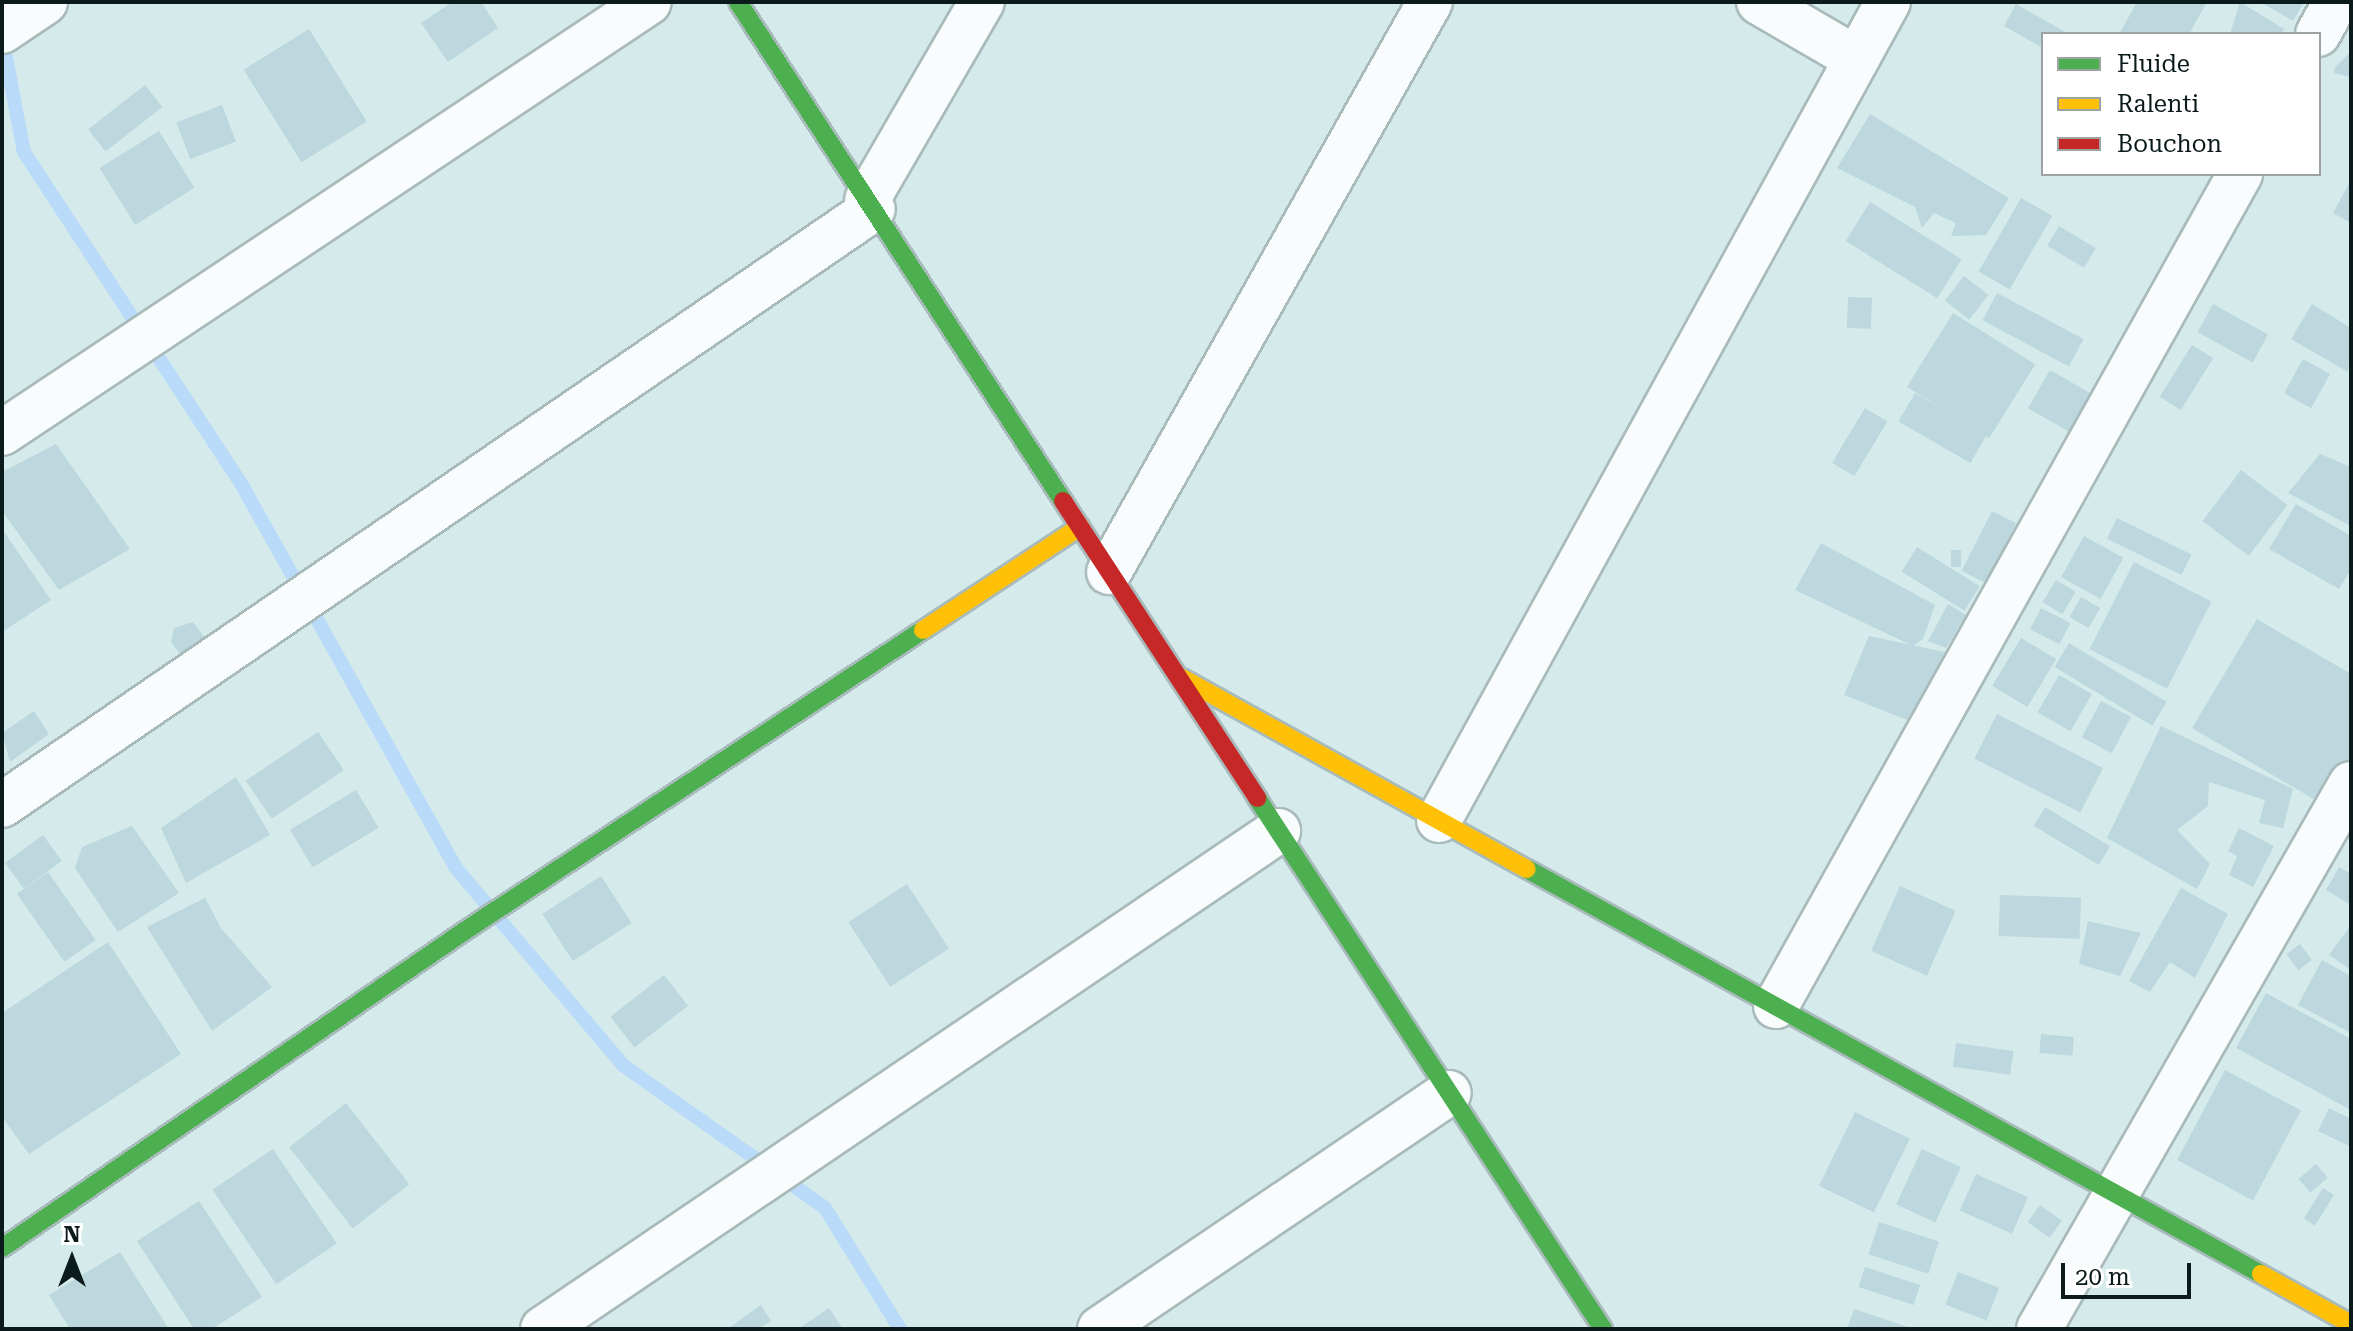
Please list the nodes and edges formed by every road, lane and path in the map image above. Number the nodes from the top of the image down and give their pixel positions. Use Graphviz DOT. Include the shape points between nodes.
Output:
graph roads {
  1 [pos="45,2"];
  2 [pos="649,2"];
  3 [pos="738,2"];
  4 [pos="982,2"];
  5 [pos="1430,2"];
  6 [pos="1759,2"];
  7 [pos="1888,2"];
  8 [pos="2336,2"];
  9 [pos="2,31"];
  10 [pos="2319,32"];
  11 [pos="1857,59"];
  12 [pos="2239,176"];
  13 [pos="870,205"];
  14 [pos="2,433"];
  15 [pos="1080,527"];
  16 [pos="1109,572"];
  17 [pos="1177,675"];
  18 [pos="2351,784"];
  19 [pos="2,805"];
  20 [pos="1439,820"];
  21 [pos="1278,831"];
  22 [pos="1776,1006"];
  23 [pos="1449,1093"];
  24 [pos="2116,1194"];
  25 [pos="2,1248"];
  26 [pos="2351,1324"];
  27 [pos="543,1329"];
  28 [pos="1100,1329"];
  29 [pos="1603,1329"];
  30 [pos="2039,1329"];
  1 -- 9 [label="street"];
  2 -- 14 [label="street"];
  3 -- 13 [label="street"];
  4 -- 13 [label="street"];
  5 -- 16 [label="street"];
  6 -- 11 [label="street"];
  7 -- 11 [label="street"];
  8 -- 10 [label="street"];
  11 -- 20 [label="street"];
  12 -- 22 [label="street"];
  13 -- 15 [label="street"];
  13 -- 19 [label="street"];
  15 -- 16 [label="street"];
  15 -- 25 [label="street" via="484,918"];
  16 -- 17 [label="street"];
  17 -- 20 [label="street"];
  17 -- 21 [label="street"];
  18 -- 24 [label="street"];
  20 -- 22 [label="street"];
  21 -- 23 [label="street"];
  21 -- 27 [label="street"];
  22 -- 24 [label="street"];
  23 -- 28 [label="street"];
  23 -- 29 [label="street"];
  24 -- 26 [label="street"];
  24 -- 30 [label="street"];
}
